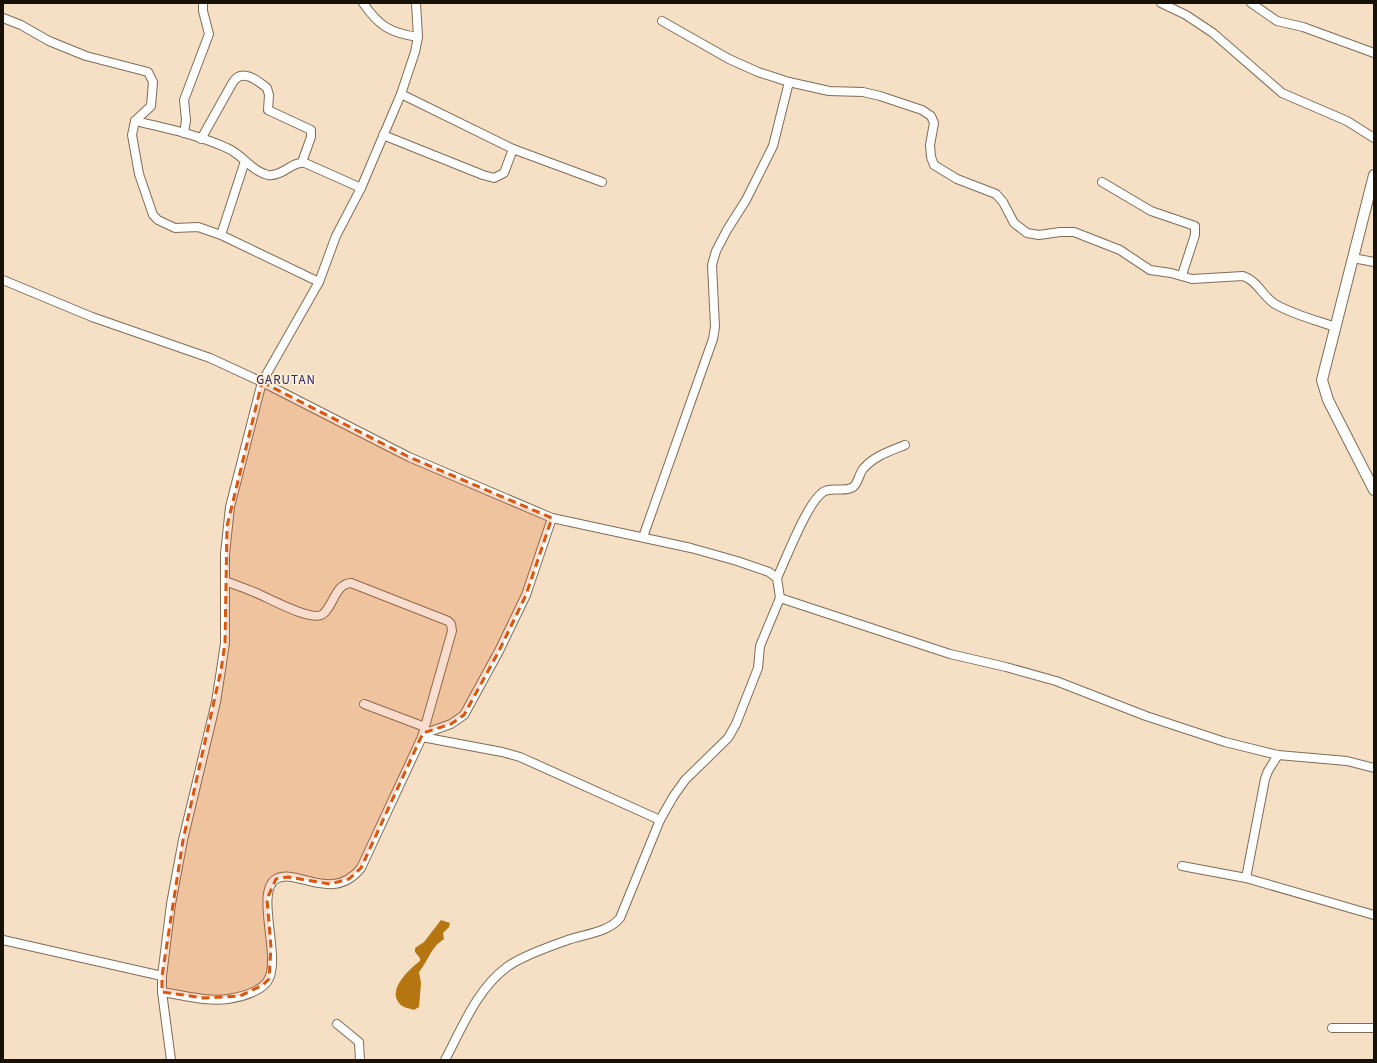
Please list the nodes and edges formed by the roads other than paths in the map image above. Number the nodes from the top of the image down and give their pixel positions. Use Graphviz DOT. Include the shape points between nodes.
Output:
graph roads {
  1 [pos="203,3"];
  2 [pos="363,3"];
  3 [pos="416,3"];
  4 [pos="1161,3"];
  5 [pos="1251,3"];
  6 [pos="3,18"];
  7 [pos="662,21"];
  8 [pos="418,37"];
  9 [pos="1374,53"];
  10 [pos="789,82"];
  11 [pos="401,94"];
  12 [pos="135,121"];
  13 [pos="184,133"];
  14 [pos="383,135"];
  15 [pos="1374,138"];
  16 [pos="201,139"];
  17 [pos="514,149"];
  18 [pos="245,161"];
  19 [pos="302,162"];
  20 [pos="1374,175"];
  21 [pos="602,182"];
  22 [pos="1102,182"];
  23 [pos="361,188"];
  24 [pos="221,235"];
  25 [pos="1353,258"];
  26 [pos="1374,262"];
  27 [pos="1182,275"];
  28 [pos="3,280"];
  29 [pos="319,282"];
  30 [pos="1336,327"];
  31 [pos="262,382"];
  32 [pos="905,445"];
  33 [pos="1374,490"];
  34 [pos="552,518"];
  35 [pos="643,537"];
  36 [pos="777,578"];
  37 [pos="225,581"];
  38 [pos="780,598"];
  39 [pos="364,704"];
  40 [pos="423,733"];
  41 [pos="1278,755"];
  42 [pos="1374,768"];
  43 [pos="660,820"];
  44 [pos="1182,866"];
  45 [pos="1246,878"];
  46 [pos="1374,915"];
  47 [pos="3,940"];
  48 [pos="162,976"];
  49 [pos="162,992"];
  50 [pos="337,1024"];
  51 [pos="1332,1028"];
  52 [pos="1374,1028"];
  53 [pos="171,1060"];
  54 [pos="360,1060"];
  55 [pos="445,1060"];
  1 -- 13 [label="street" via="209,34 184,100"];
  2 -- 8 [label="street" via="385,28 400,35"];
  3 -- 8 [label="street"];
  4 -- 15 [label="street" via="1186,15 1213,33 1282,93 1347,121"];
  5 -- 9 [label="street" via="1277,21 1303,27"];
  6 -- 12 [label="street" via="86,56 148,72 153,82 151,106"];
  7 -- 10 [label="street" via="729,59"];
  8 -- 11 [label="street"];
  10 -- 27 [label="street" via="829,91 863,92 922,110 933,120 930,145 934,165 957,179 996,194 1020,229 1033,235 1060,232 1082,235 1127,253 1150,270"];
  10 -- 35 [label="street" via="773,146 746,200 723,237 712,265 715,327 713,339"];
  11 -- 14 [label="street"];
  11 -- 17 [label="street"];
  12 -- 13 [label="street"];
  12 -- 24 [label="street" via="133,143 141,181 153,215 175,228 198,227"];
  13 -- 16 [label="street"];
  14 -- 17 [label="street" via="494,178 504,173"];
  14 -- 23 [label="street"];
  16 -- 18 [label="street" via="229,148"];
  16 -- 19 [label="street" via="235,78 244,75 267,88 268,110 310,130 311,137"];
  17 -- 21 [label="street"];
  18 -- 19 [label="street" via="260,172 270,175 283,172"];
  18 -- 24 [label="street"];
  19 -- 23 [label="street"];
  20 -- 25 [label="street"];
  22 -- 27 [label="street" via="1151,211 1195,226 1195,235"];
  23 -- 29 [label="street" via="336,236"];
  24 -- 29 [label="street"];
  25 -- 26 [label="street"];
  25 -- 30 [label="street"];
  27 -- 30 [label="street" via="1198,280 1237,276 1248,278 1276,304 1298,315"];
  28 -- 31 [label="street" via="92,317 210,358"];
  29 -- 31 [label="street"];
  30 -- 33 [label="street" via="1323,372 1324,390"];
  31 -- 34 [label="street" via="409,457"];
  31 -- 37 [label="street" via="230,506"];
  32 -- 36 [label="street" via="873,460 863,468 852,488 822,492 811,506"];
  34 -- 35 [label="street"];
  34 -- 40 [label="street" via="526,595 464,715 451,724"];
  35 -- 36 [label="street" via="737,561 770,572"];
  36 -- 38 [label="street"];
  37 -- 40 [label="street" via="287,607 318,616 324,614 341,587 351,583 448,622 452,627 452,635 433,692"];
  37 -- 48 [label="street" via="225,643 216,702 183,840 171,904"];
  38 -- 41 [label="street" via="950,654 1056,681 1146,716 1225,742"];
  38 -- 43 [label="street" via="760,646 758,668 732,732 685,780"];
  39 -- 40 [label="street"];
  40 -- 43 [label="street" via="520,757"];
  40 -- 49 [label="street" via="356,875 330,884 288,877 272,882 267,899 271,962 267,982 252,991 228,999"];
  41 -- 42 [label="street" via="1347,761"];
  41 -- 45 [label="street" via="1265,779"];
  43 -- 55 [label="street" via="620,918 615,924 564,941 508,967 482,993"];
  44 -- 45 [label="street"];
  45 -- 46 [label="street"];
  47 -- 48 [label="street"];
  48 -- 49 [label="street"];
  49 -- 53 [label="street"];
  50 -- 54 [label="street" via="359,1042"];
  51 -- 52 [label="street"];
}
